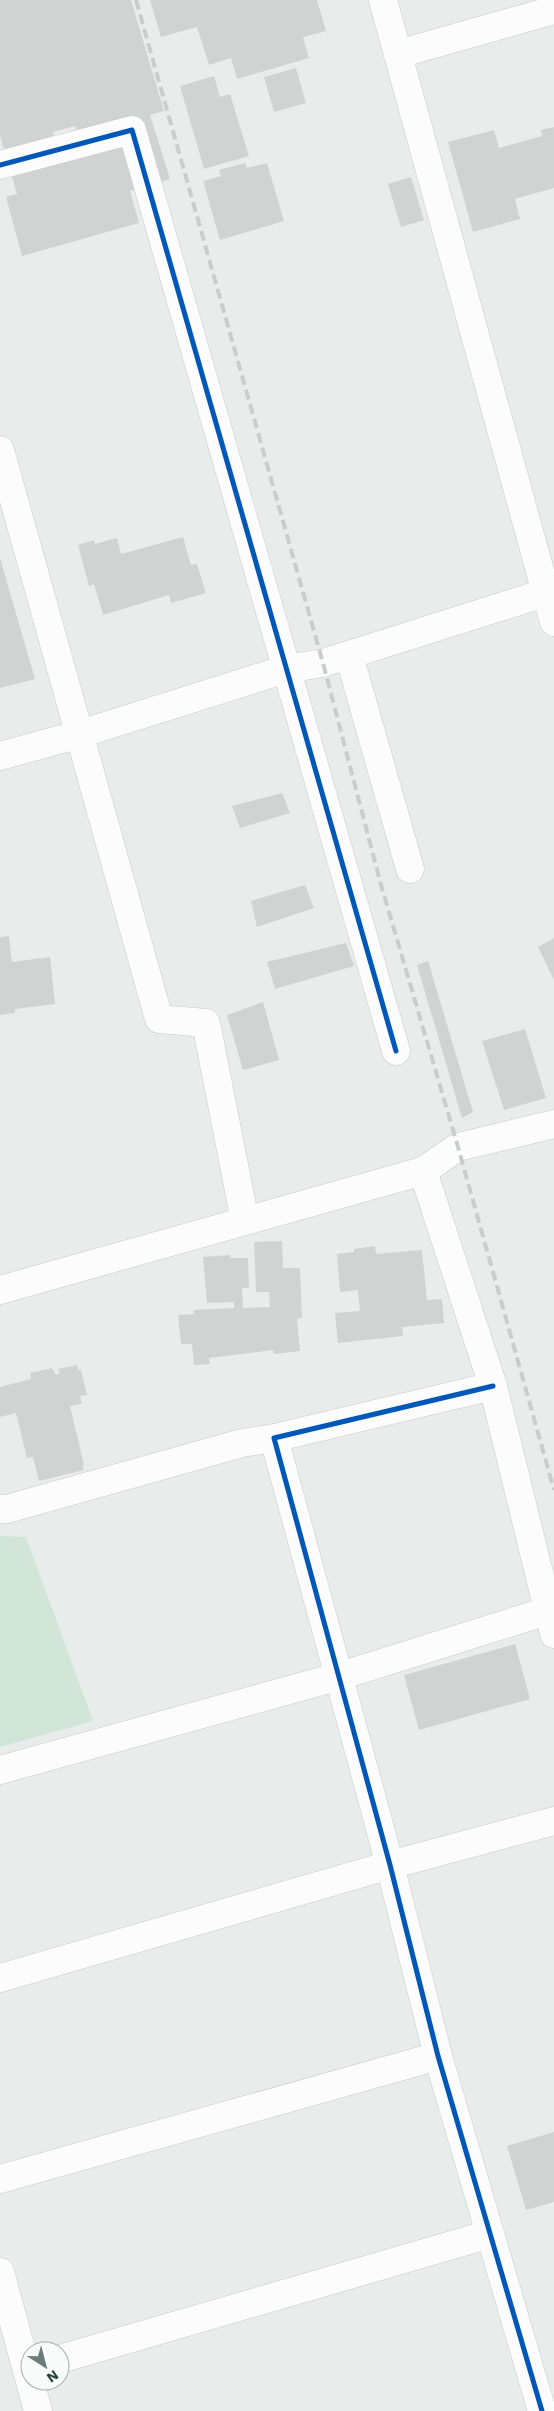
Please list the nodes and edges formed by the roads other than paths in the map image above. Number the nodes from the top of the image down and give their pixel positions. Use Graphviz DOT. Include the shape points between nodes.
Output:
graph roads {
  1 [pos="384,0"];
  2 [pos="554,10"];
  3 [pos="398,54"];
  4 [pos="0,166"];
  5 [pos="0,450"];
  6 [pos="550,591"];
  7 [pos="554,622"];
  8 [pos="349,655"];
  9 [pos="286,669"];
  10 [pos="80,734"];
  11 [pos="0,756"];
  12 [pos="410,869"];
  13 [pos="396,1051"];
  14 [pos="554,1124"];
  15 [pos="423,1171"];
  16 [pos="245,1222"];
  17 [pos="0,1290"];
  18 [pos="493,1386"];
  19 [pos="274,1438"];
  20 [pos="0,1509"];
  21 [pos="551,1623"];
  22 [pos="340,1676"];
  23 [pos="0,1770"];
  24 [pos="554,1821"];
  25 [pos="390,1865"];
  26 [pos="0,1978"];
  27 [pos="438,2056"];
  28 [pos="0,2179"];
  29 [pos="490,2234"];
  30 [pos="0,2272"];
  31 [pos="20,2341"];
  32 [pos="70,2356"];
  33 [pos="33,2391"];
  34 [pos="38,2411"];
  35 [pos="542,2411"];
  1 -- 3 [label="street"];
  2 -- 3 [label="street"];
  3 -- 6 [label="street"];
  4 -- 9 [label="street" via="132,130"];
  5 -- 10 [label="street"];
  6 -- 7 [label="street"];
  6 -- 8 [label="street"];
  8 -- 9 [label="street"];
  8 -- 12 [label="street"];
  9 -- 10 [label="street"];
  9 -- 13 [label="street"];
  10 -- 11 [label="street"];
  10 -- 16 [label="street" via="159,1019 206,1023"];
  14 -- 15 [label="street" via="458,1147"];
  15 -- 16 [label="street"];
  15 -- 18 [label="street"];
  16 -- 17 [label="street"];
  18 -- 19 [label="street"];
  18 -- 21 [label="street"];
  19 -- 20 [label="street" via="242,1443"];
  19 -- 22 [label="street"];
  21 -- 22 [label="street"];
  22 -- 23 [label="street"];
  22 -- 25 [label="street"];
  24 -- 25 [label="street"];
  25 -- 26 [label="street"];
  25 -- 27 [label="street"];
  27 -- 28 [label="street"];
  27 -- 29 [label="street"];
  29 -- 32 [label="street"];
  29 -- 35 [label="street"];
  30 -- 31 [label="street"];
  33 -- 34 [label="street"];
}
